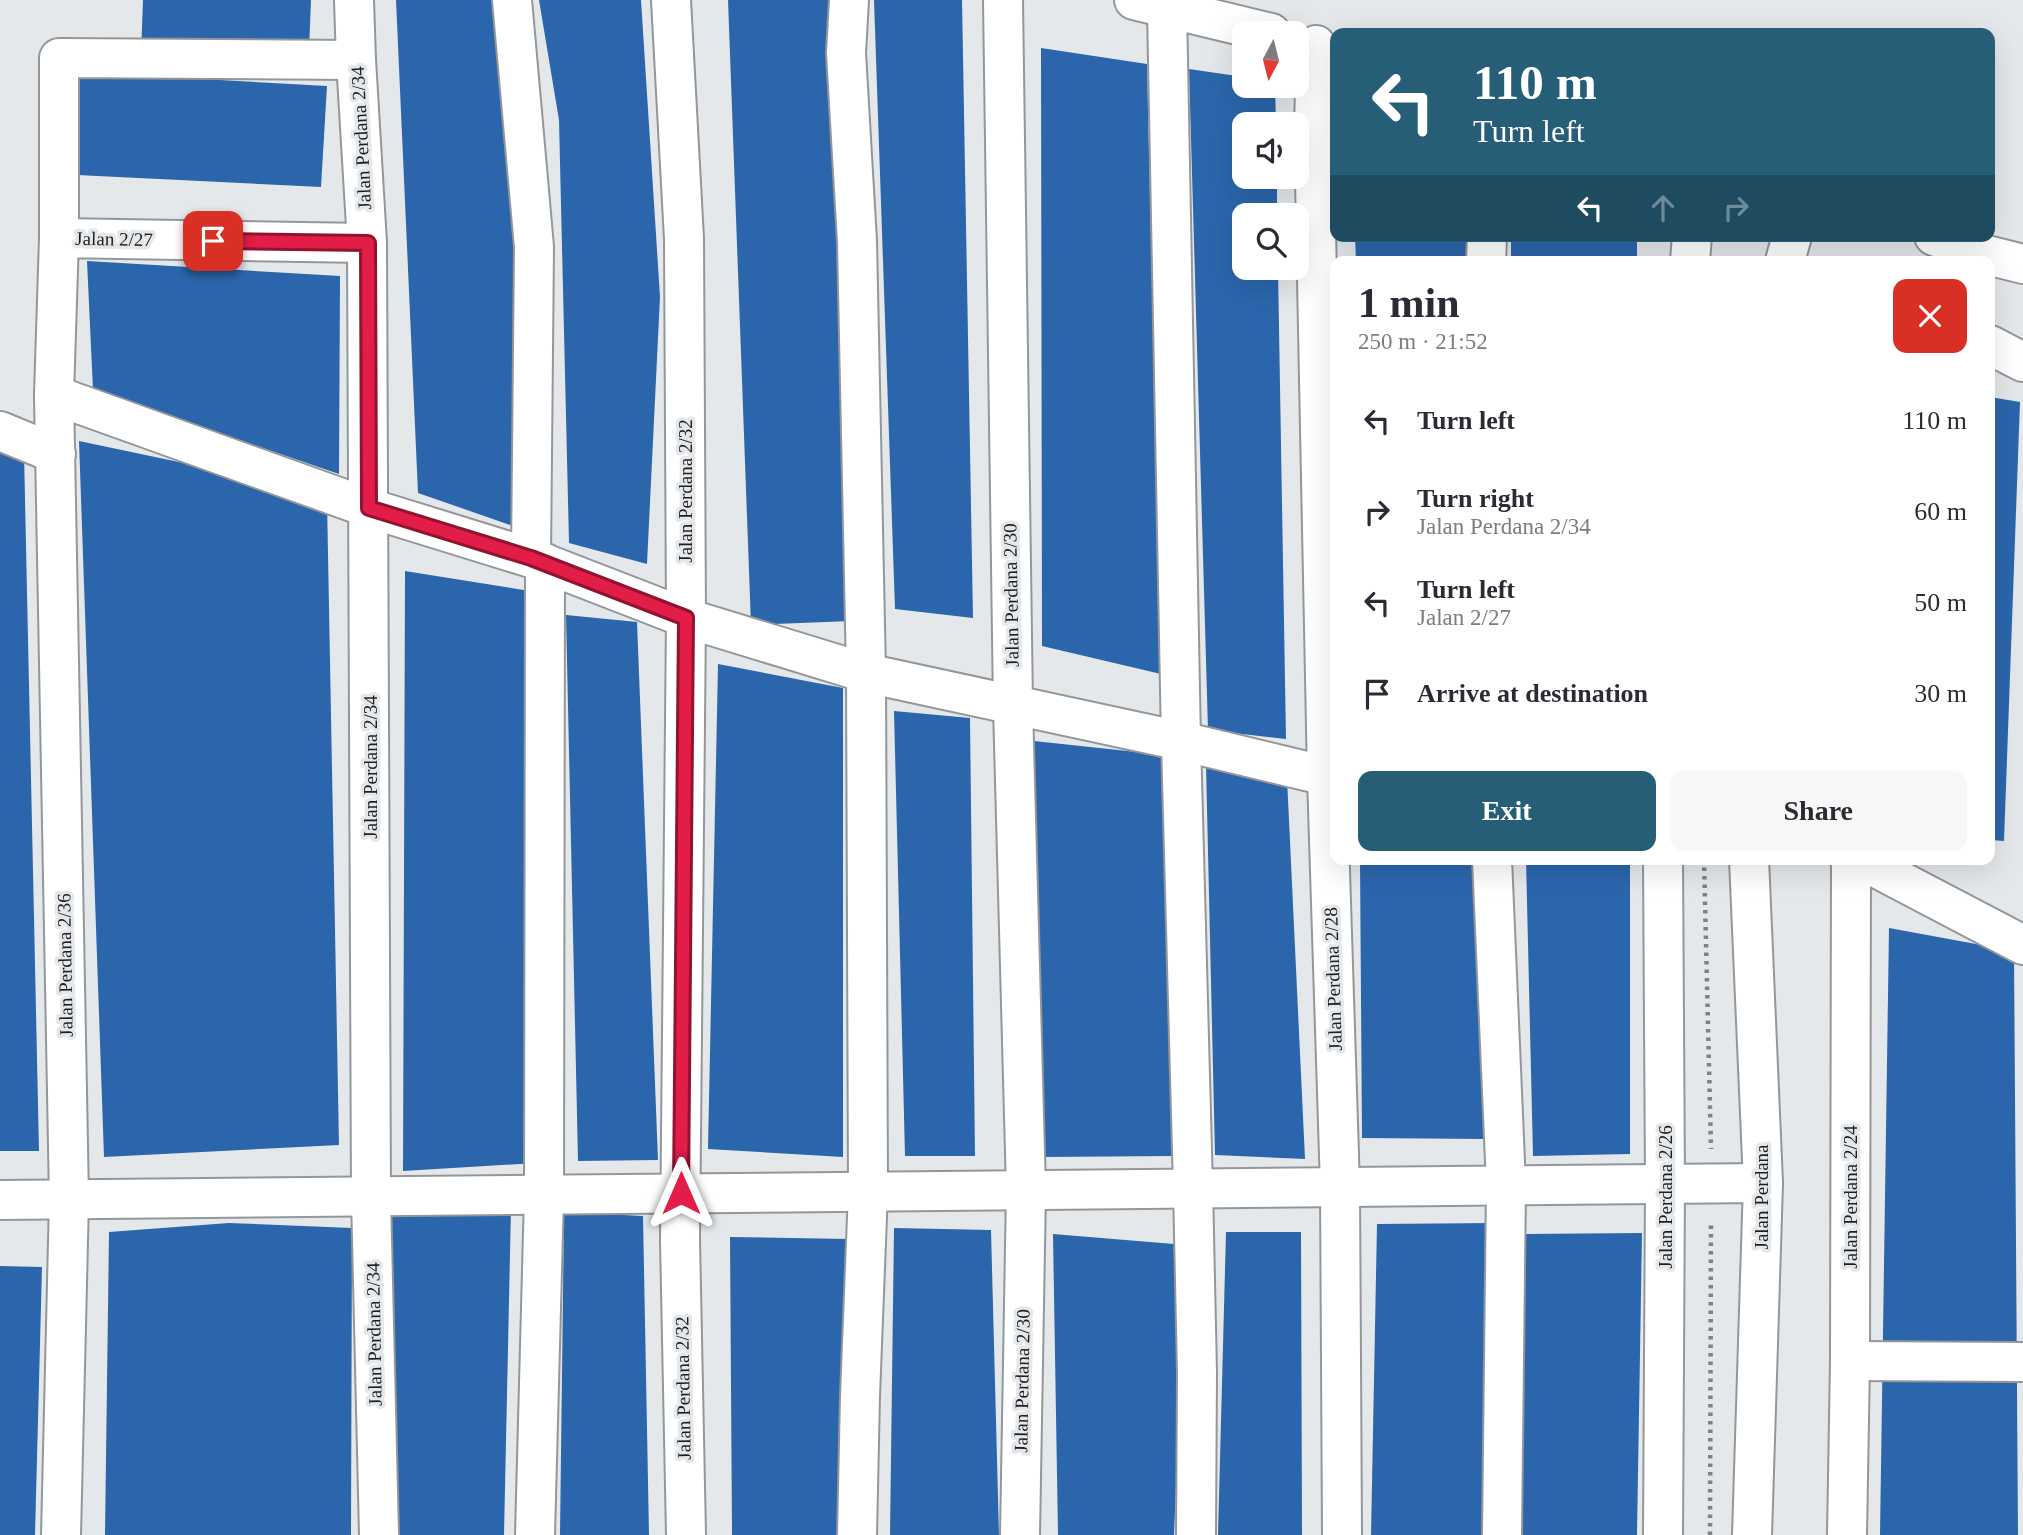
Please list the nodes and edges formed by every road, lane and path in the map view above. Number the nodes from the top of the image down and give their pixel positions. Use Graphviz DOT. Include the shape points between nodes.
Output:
graph roads {
  1 [pos="354,0"];
  2 [pos="512,0"];
  3 [pos="671,0"];
  4 [pos="849,0"];
  5 [pos="1003,0"];
  6 [pos="1151,4"];
  7 [pos="1232,24"];
  8 [pos="1316,44"];
  9 [pos="356,60"];
  10 [pos="1325,132"];
  11 [pos="1995,234"];
  12 [pos="59,238"];
  13 [pos="1950,242"];
  14 [pos="368,243"];
  15 [pos="1992,256"];
  16 [pos="1995,257"];
  17 [pos="2022,263"];
  18 [pos="1995,348"];
  19 [pos="2023,362"];
  20 [pos="54,395"];
  21 [pos="0,431"];
  22 [pos="56,454"];
  23 [pos="369,508"];
  24 [pos="538,560"];
  25 [pos="686,618"];
  26 [pos="1330,670"];
  27 [pos="866,673"];
  28 [pos="1013,706"];
  29 [pos="1181,741"];
  30 [pos="1330,777"];
  31 [pos="1333,865"];
  32 [pos="1492,865"];
  33 [pos="1663,865"];
  34 [pos="1704,865"];
  35 [pos="1749,865"];
  36 [pos="1851,865"];
  37 [pos="1870,865"];
  38 [pos="2023,945"];
  39 [pos="1763,1182"];
  40 [pos="1665,1183"];
  41 [pos="1711,1183"];
  42 [pos="1506,1185"];
  43 [pos="1340,1187"];
  44 [pos="1194,1188"];
  45 [pos="1026,1190"];
  46 [pos="868,1191"];
  47 [pos="681,1193"];
  48 [pos="544,1195"];
  49 [pos="371,1197"];
  50 [pos="68,1199"];
  51 [pos="0,1200"];
  52 [pos="1850,1361"];
  53 [pos="2023,1362"];
  54 [pos="61,1535"];
  55 [pos="379,1535"];
  56 [pos="535,1535"];
  57 [pos="687,1535"];
  58 [pos="857,1535"];
  59 [pos="1020,1535"];
  60 [pos="1196,1535"];
  61 [pos="1342,1535"];
  62 [pos="1502,1535"];
  63 [pos="1663,1535"];
  64 [pos="1710,1535"];
  65 [pos="1752,1535"];
  66 [pos="1847,1535"];
  1 -- 9 [label="street, Jalan Perdana 2/34"];
  2 -- 24 [label="street" via="534,247"];
  3 -- 25 [label="street, Jalan Perdana 2/32" via="684,239"];
  4 -- 27 [label="street" via="846,53 857,242"];
  5 -- 28 [label="street, Jalan Perdana 2/30"];
  6 -- 7 [label="street"];
  6 -- 29 [label="street"];
  8 -- 10 [label="street, Jalan Perdana 2/28"];
  9 -- 12 [label="street" via="59,58"];
  9 -- 14 [label="street, Jalan Perdana 2/34"];
  10 -- 26 [label="street, Jalan Perdana 2/28"];
  11 -- 17 [label="street"];
  12 -- 14 [label="street, Jalan 2/27"];
  12 -- 20 [label="street, Jalan 2/27"];
  13 -- 15 [label="street"];
  14 -- 23 [label="street, Jalan Perdana 2/34"];
  16 -- 17 [label="street"];
  18 -- 19 [label="street"];
  20 -- 22 [label="street, Jalan Perdana 2/36"];
  20 -- 23 [label="street"];
  21 -- 22 [label="street"];
  22 -- 50 [label="street, Jalan Perdana 2/36"];
  23 -- 24 [label="street"];
  23 -- 49 [label="street, Jalan Perdana 2/34"];
  24 -- 25 [label="street"];
  24 -- 48 [label="street"];
  25 -- 27 [label="street"];
  25 -- 47 [label="street, Jalan Perdana 2/32"];
  27 -- 28 [label="street"];
  27 -- 46 [label="street"];
  28 -- 29 [label="street"];
  28 -- 45 [label="street, Jalan Perdana 2/30"];
  29 -- 30 [label="street"];
  29 -- 44 [label="street"];
  31 -- 43 [label="street, Jalan Perdana 2/28"];
  32 -- 42 [label="street"];
  33 -- 40 [label="street, Jalan Perdana 2/26"];
  34 -- 41 [label="path"];
  35 -- 39 [label="street, Jalan Perdana"];
  36 -- 52 [label="street, Jalan Perdana 2/24"];
  37 -- 38 [label="street"];
  39 -- 41 [label="street"];
  39 -- 65 [label="street, Jalan Perdana"];
  40 -- 41 [label="street"];
  40 -- 42 [label="street"];
  40 -- 63 [label="street, Jalan Perdana 2/26"];
  41 -- 64 [label="path"];
  42 -- 43 [label="street"];
  42 -- 62 [label="street"];
  43 -- 44 [label="street"];
  43 -- 61 [label="street, Jalan Perdana 2/28"];
  44 -- 45 [label="street"];
  44 -- 60 [label="street"];
  45 -- 46 [label="street"];
  45 -- 59 [label="street, Jalan Perdana 2/30"];
  46 -- 47 [label="street"];
  46 -- 58 [label="street"];
  47 -- 48 [label="street"];
  47 -- 57 [label="street, Jalan Perdana 2/32"];
  48 -- 49 [label="street"];
  48 -- 56 [label="street"];
  49 -- 50 [label="street"];
  49 -- 55 [label="street, Jalan Perdana 2/34"];
  50 -- 51 [label="street"];
  50 -- 54 [label="street, Jalan Perdana 2/36"];
  52 -- 53 [label="street"];
  52 -- 66 [label="street, Jalan Perdana 2/24"];
}
